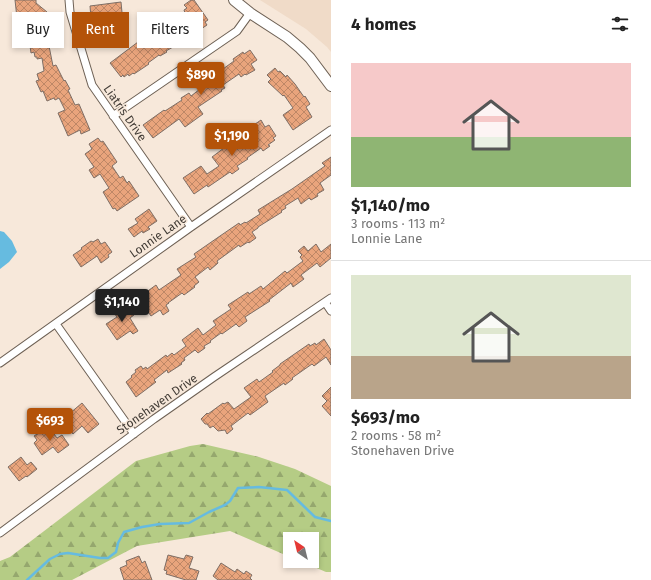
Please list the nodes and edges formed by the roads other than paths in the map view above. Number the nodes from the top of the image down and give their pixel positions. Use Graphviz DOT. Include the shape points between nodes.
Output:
graph roads {
  1 [pos="69,0"];
  2 [pos="234,0"];
  3 [pos="250,13"];
  4 [pos="331,86"];
  5 [pos="113,116"];
  6 [pos="331,130"];
  7 [pos="191,227"];
  8 [pos="328,300"];
  9 [pos="331,311"];
  10 [pos="56,324"];
  11 [pos="0,363"];
  12 [pos="134,434"];
  13 [pos="0,533"];
  1 -- 5 [label="street, Liatris Drive" via="70,12 92,85"];
  2 -- 3 [label="street"];
  3 -- 4 [label="street" via="300,48"];
  3 -- 5 [label="street" via="237,31"];
  5 -- 7 [label="street, Liatris Drive"];
  6 -- 7 [label="street, Lonnie Lane"];
  7 -- 10 [label="street, Lonnie Lane"];
  8 -- 9 [label="street"];
  8 -- 12 [label="street, Stonehaven Drive"];
  10 -- 11 [label="street, Lonnie Lane"];
  10 -- 12 [label="street"];
  12 -- 13 [label="street, Stonehaven Drive"];
}
